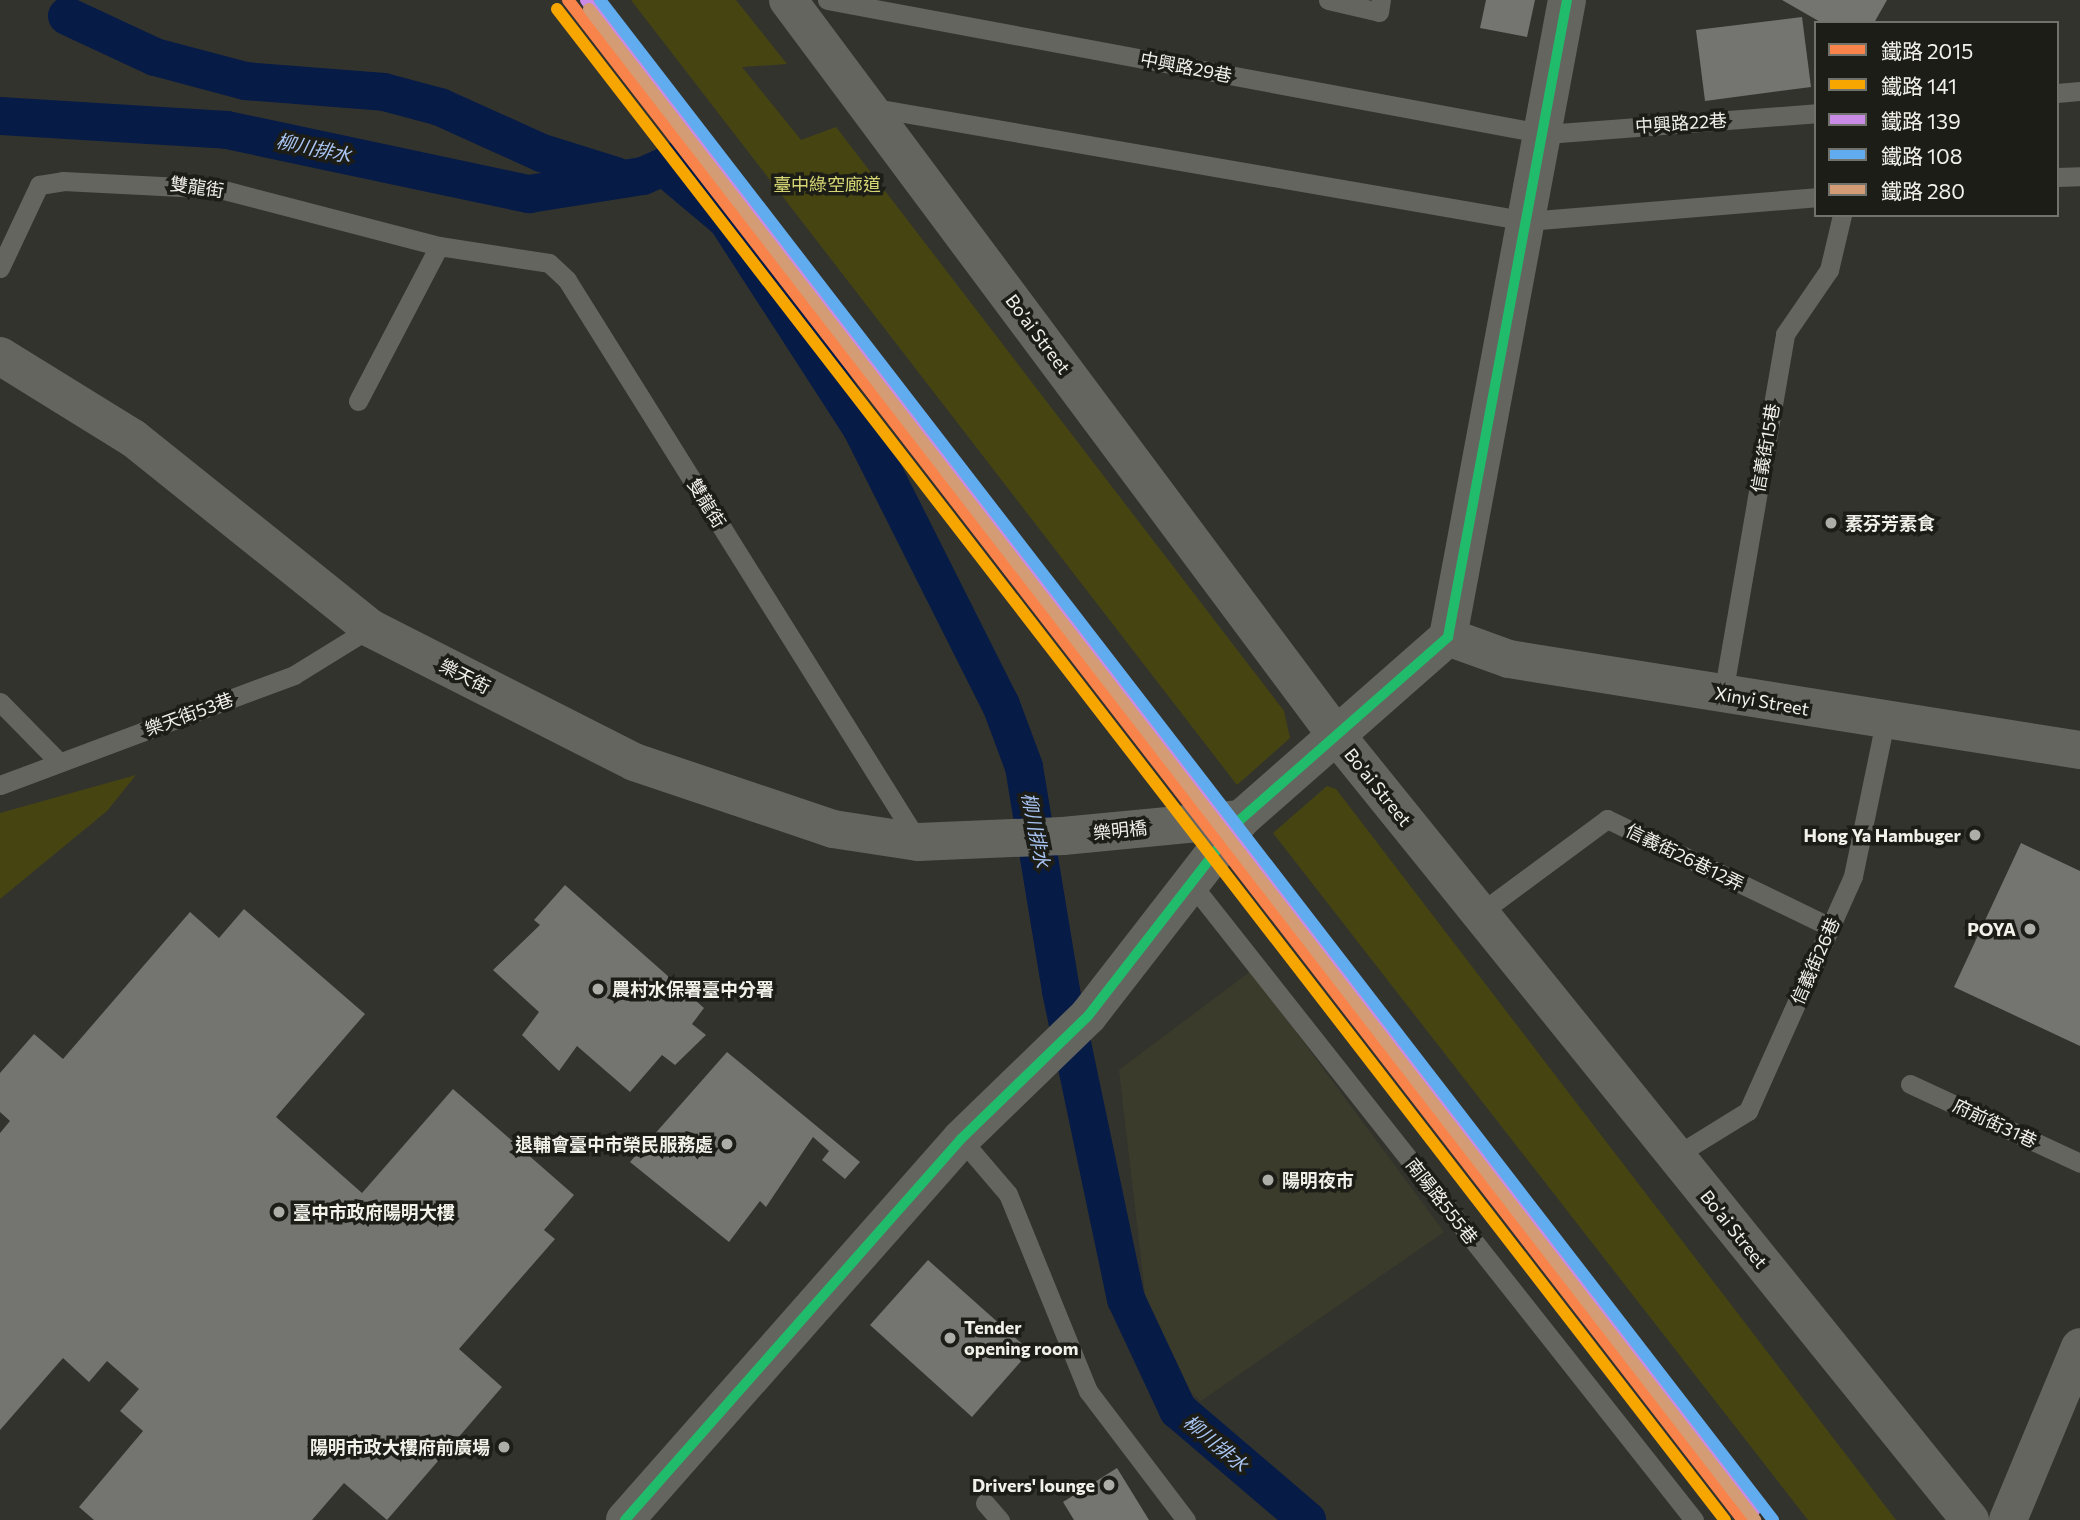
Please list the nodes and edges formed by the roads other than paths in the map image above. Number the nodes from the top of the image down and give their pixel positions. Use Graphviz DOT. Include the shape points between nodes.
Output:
graph roads {
  1 [pos="788,0"];
  2 [pos="827,0"];
  3 [pos="1328,0"];
  4 [pos="1381,0"];
  5 [pos="1567,0"];
  6 [pos="2080,91"];
  7 [pos="2059,93"];
  8 [pos="869,107"];
  9 [pos="1814,113"];
  10 [pos="1545,134"];
  11 [pos="2080,176"];
  12 [pos="2059,177"];
  13 [pos="1814,197"];
  14 [pos="1842,217"];
  15 [pos="1527,221"];
  16 [pos="439,246"];
  17 [pos="0,268"];
  18 [pos="0,356"];
  19 [pos="358,401"];
  20 [pos="370,628"];
  21 [pos="1448,637"];
  22 [pos="1723,694"];
  23 [pos="0,702"];
  24 [pos="1885,722"];
  25 [pos="1336,735"];
  26 [pos="2080,750"];
  27 [pos="59,762"];
  28 [pos="0,785"];
  29 [pos="1241,819"];
  30 [pos="998,841"];
  31 [pos="918,842"];
  32 [pos="1190,882"];
  33 [pos="1480,914"];
  34 [pos="1830,927"];
  35 [pos="1910,1084"];
  36 [pos="961,1139"];
  37 [pos="1675,1156"];
  38 [pos="2080,1163"];
  39 [pos="2080,1348"];
  40 [pos="985,1503"];
  41 [pos="625,1520"];
  42 [pos="1000,1520"];
  43 [pos="1186,1520"];
  44 [pos="1694,1520"];
  45 [pos="1970,1520"];
  46 [pos="2008,1520"];
  1 -- 8 [label="street, Bo’ai Street"];
  2 -- 10 [label="lane, 中興路29巷"];
  3 -- 4 [label="lane" via="1379,12"];
  5 -- 10 [label="street"];
  6 -- 7 [label="lane"];
  8 -- 15 [label="lane"];
  8 -- 25 [label="street, Bo’ai Street"];
  9 -- 10 [label="lane, 中興路22巷"];
  10 -- 15 [label="street"];
  11 -- 12 [label="lane"];
  13 -- 15 [label="lane"];
  14 -- 22 [label="lane, 信義街15巷" via="1829,270 1785,334"];
  15 -- 21 [label="street"];
  16 -- 17 [label="lane, 雙龍街" via="220,189 63,181 39,185"];
  16 -- 19 [label="lane"];
  16 -- 31 [label="lane, 雙龍街" via="549,263 567,280"];
  18 -- 20 [label="street, 樂天街" via="133,438"];
  20 -- 27 [label="lane, 樂天街53巷" via="293,676"];
  20 -- 31 [label="street, 樂天街" via="634,762 833,829"];
  21 -- 22 [label="street, Xinyi Street" via="1509,659"];
  21 -- 25 [label="street"];
  22 -- 24 [label="street, Xinyi Street"];
  23 -- 27 [label="lane"];
  24 -- 26 [label="street, Xinyi Street"];
  24 -- 34 [label="lane, 信義街26巷" via="1853,876"];
  25 -- 29 [label="street"];
  25 -- 33 [label="street, Bo’ai Street"];
  27 -- 28 [label="lane, 樂天街53巷"];
  29 -- 30 [label="street, 樂明橋"];
  29 -- 32 [label="street"];
  30 -- 31 [label="street, 樂天街"];
  32 -- 36 [label="street" via="1088,1016 1045,1063"];
  32 -- 44 [label="lane, 南陽路555巷"];
  33 -- 34 [label="lane, 信義街26巷12弄" via="1607,819"];
  33 -- 37 [label="street, Bo’ai Street"];
  34 -- 37 [label="lane, 信義街26巷" via="1748,1111"];
  35 -- 38 [label="lane, 府前街31巷"];
  36 -- 41 [label="street"];
  36 -- 43 [label="lane" via="1008,1194 1088,1391"];
  37 -- 45 [label="street, Bo’ai Street"];
  39 -- 46 [label="street"];
  40 -- 42 [label="lane"];
}
